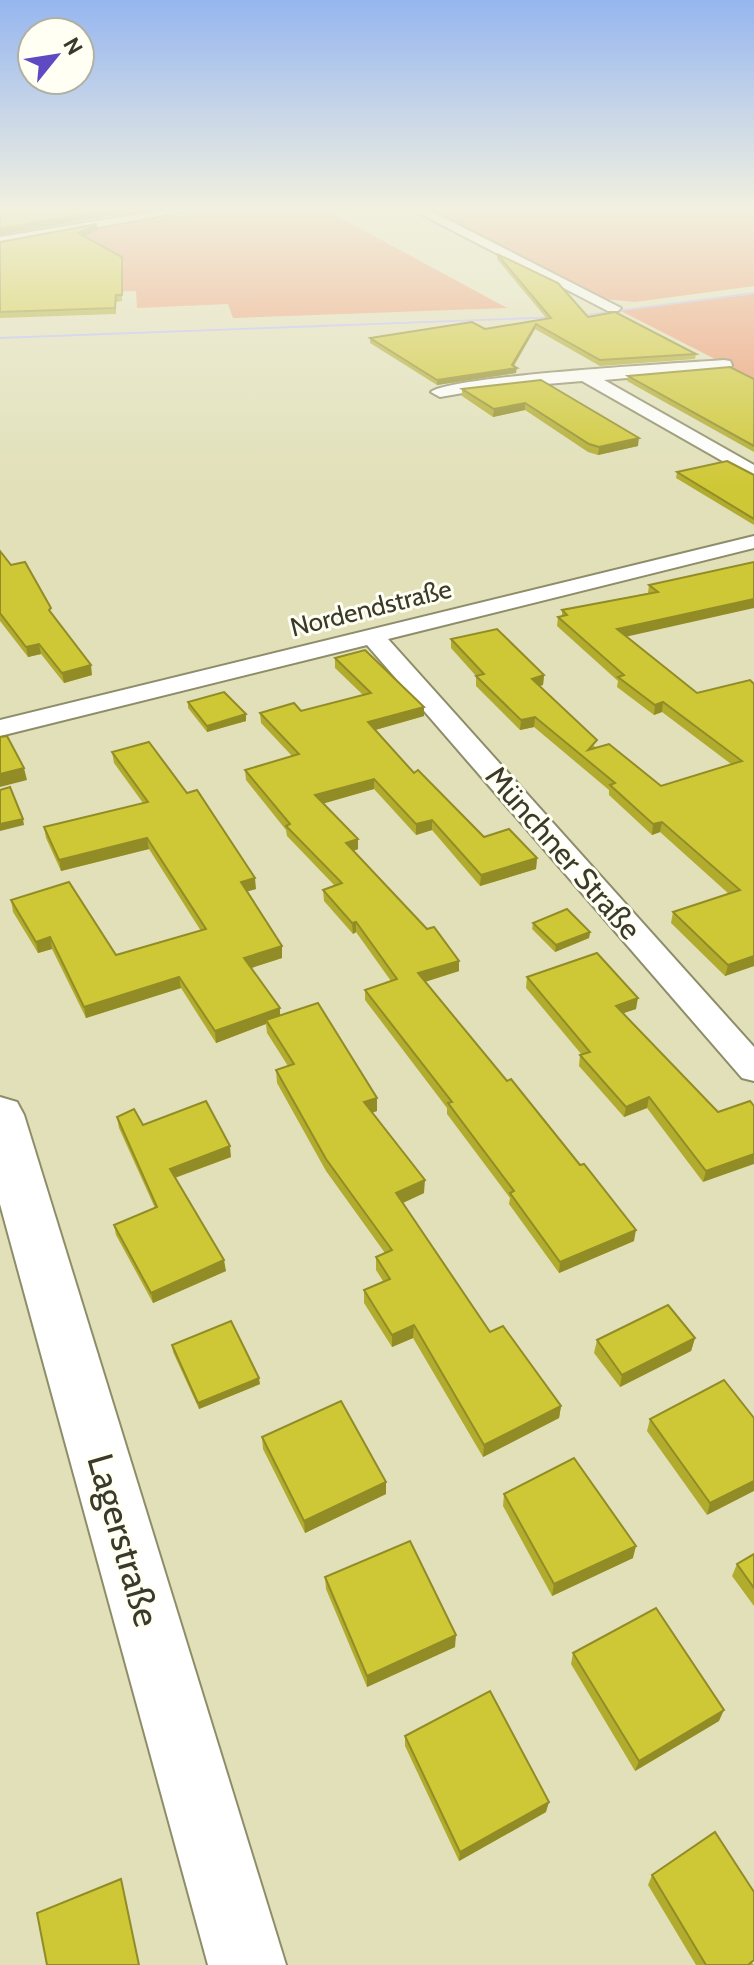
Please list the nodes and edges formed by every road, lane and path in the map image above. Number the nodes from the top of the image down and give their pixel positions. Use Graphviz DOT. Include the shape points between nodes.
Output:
graph roads {
  1 [pos="601,302"];
  2 [pos="613,308"];
  3 [pos="724,365"];
  4 [pos="585,376"];
  5 [pos="440,392"];
  6 [pos="754,473"];
  7 [pos="754,542"];
  8 [pos="372,636"];
  9 [pos="0,728"];
  10 [pos="754,1069"];
  11 [pos="0,1115"];
  12 [pos="247,1965"];
  1 -- 2 [label="street"];
  3 -- 4 [label="street"];
  4 -- 5 [label="street"];
  4 -- 6 [label="street"];
  7 -- 8 [label="street, Nordendstraße"];
  8 -- 9 [label="street, Nordendstraße"];
  8 -- 10 [label="street, Münchner Straße"];
  11 -- 12 [label="street, Lagerstraße"];
}
